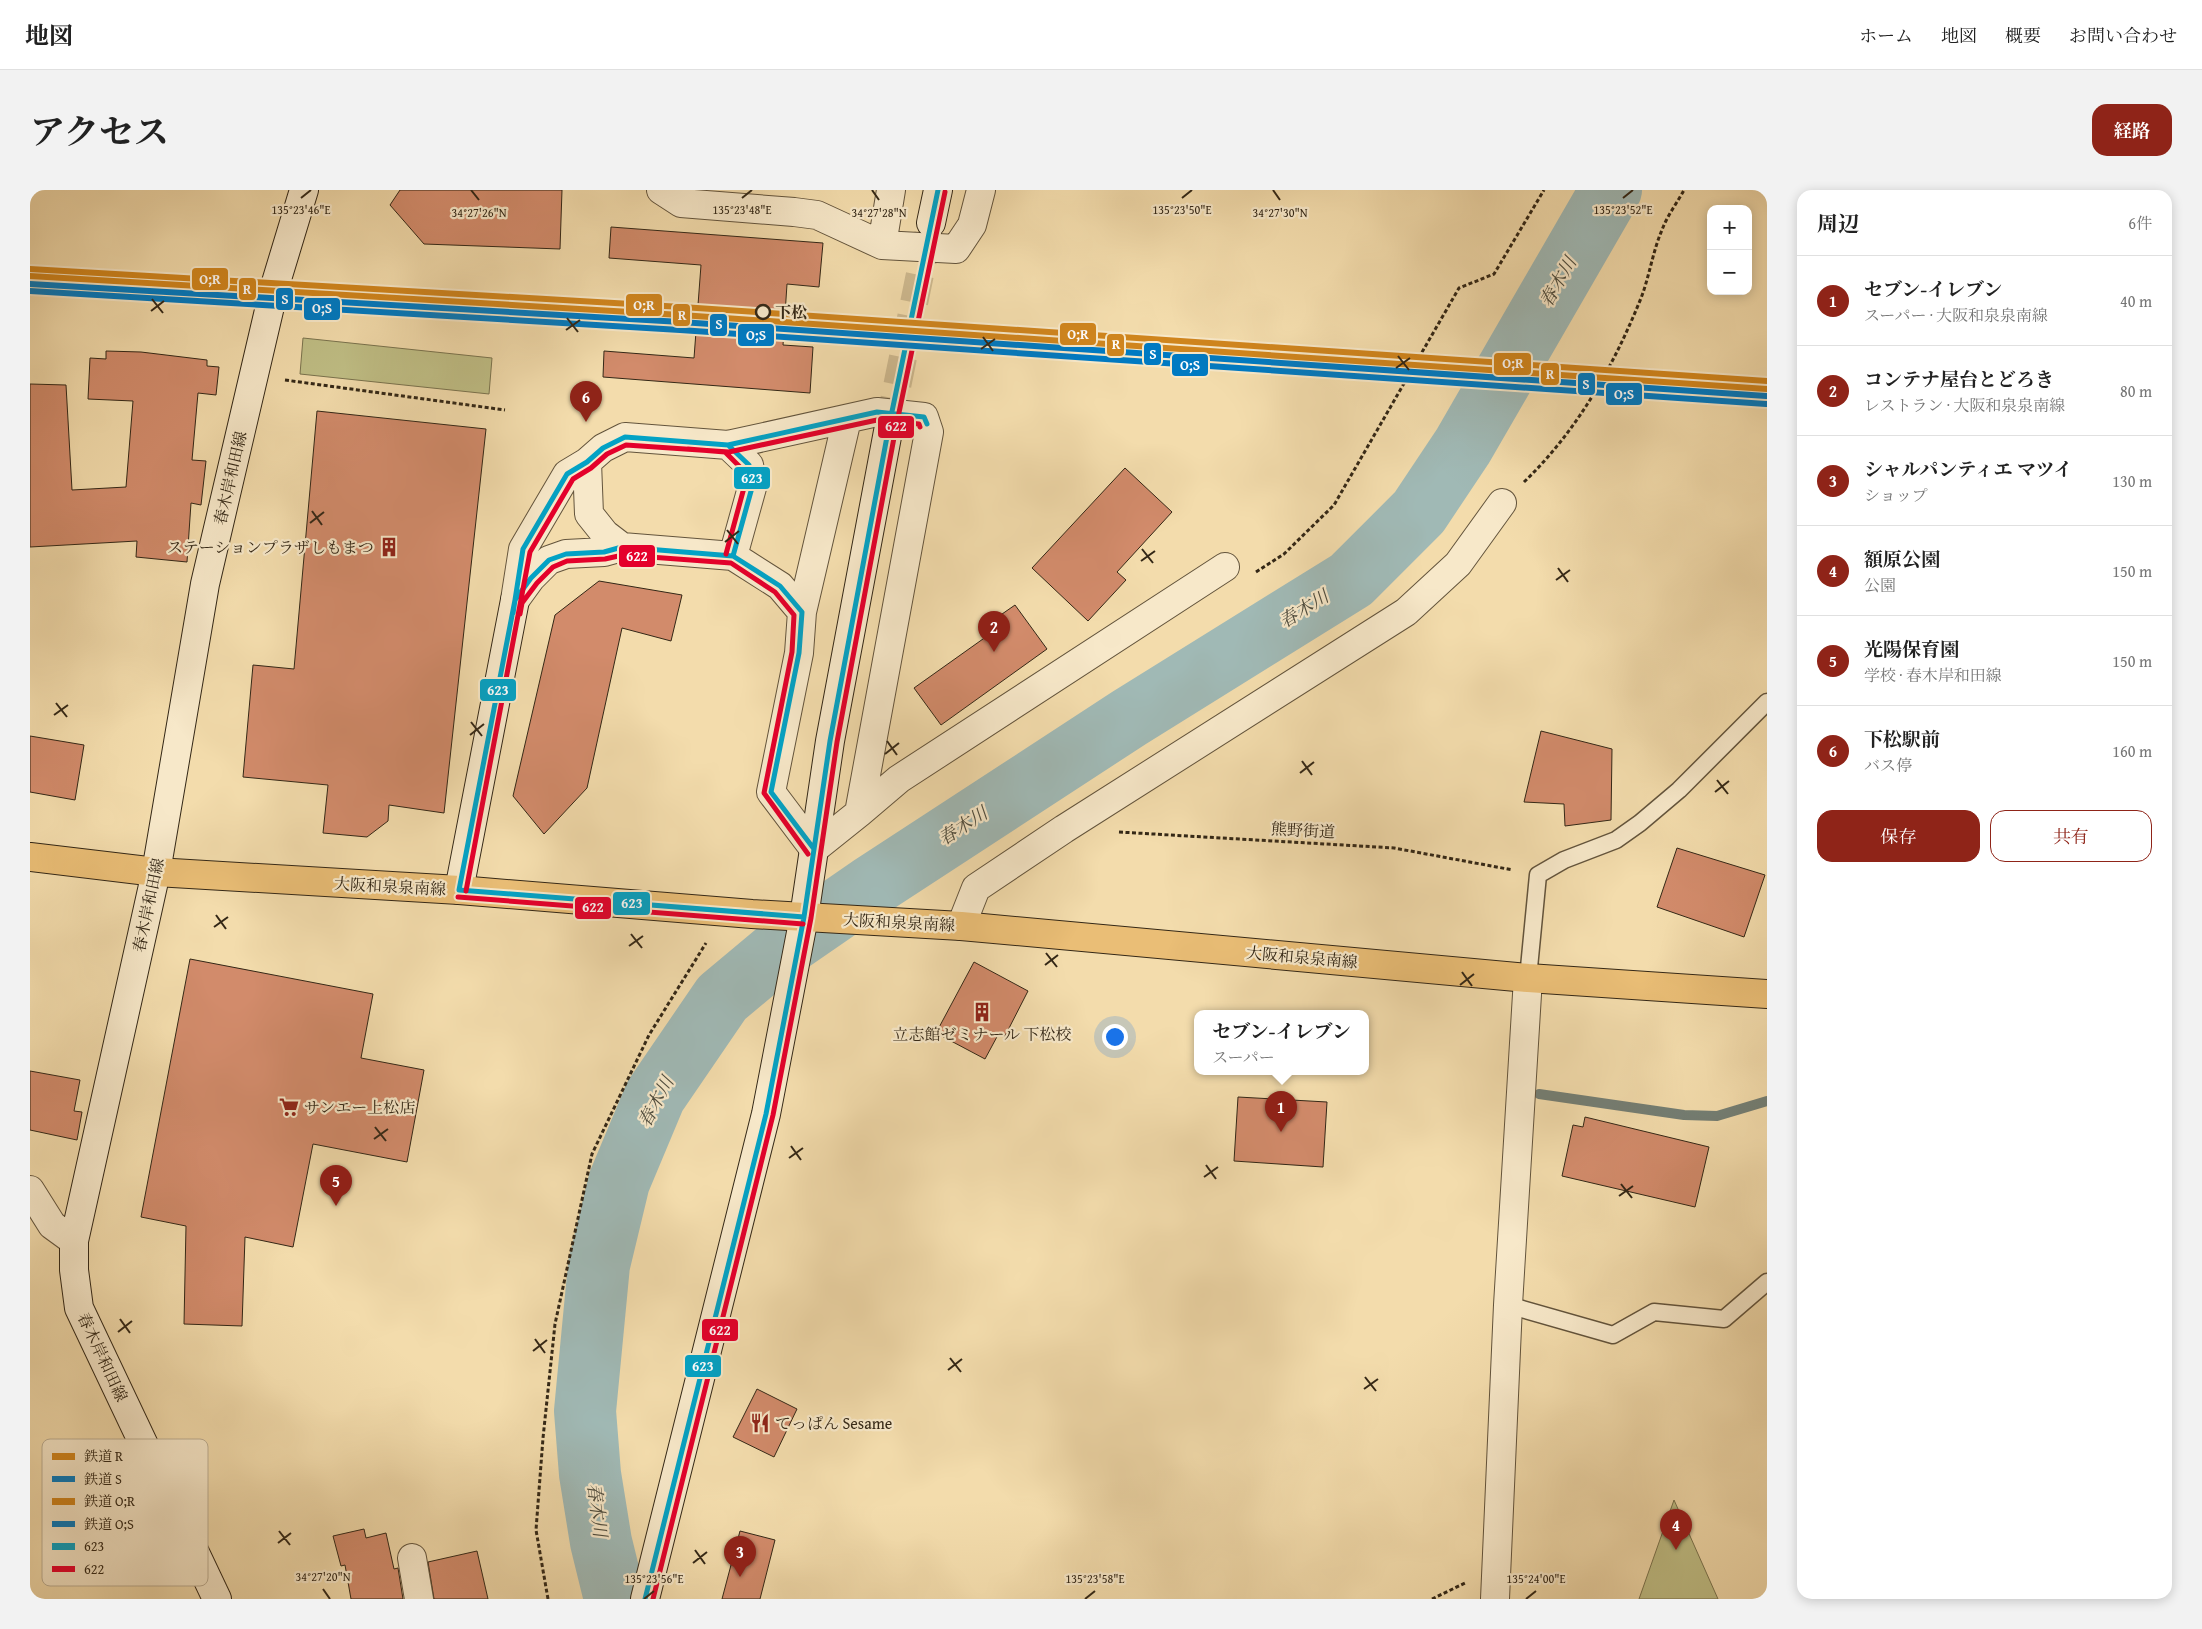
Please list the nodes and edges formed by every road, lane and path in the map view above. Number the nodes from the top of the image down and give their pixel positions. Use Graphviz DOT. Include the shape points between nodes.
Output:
graph roads {
  1 [pos="304,190"];
  2 [pos="891,190"];
  3 [pos="938,190"];
  4 [pos="981,190"];
  5 [pos="1544,190"];
  6 [pos="1684,190"];
  7 [pos="673,194"];
  8 [pos="801,201"];
  9 [pos="931,223"];
  10 [pos="882,245"];
  11 [pos="280,379"];
  12 [pos="505,410"];
  13 [pos="848,419"];
  14 [pos="889,426"];
  15 [pos="728,445"];
  16 [pos="587,462"];
  17 [pos="1502,503"];
  18 [pos="622,547"];
  19 [pos="733,556"];
  20 [pos="1225,568"];
  21 [pos="1252,576"];
  22 [pos="515,600"];
  23 [pos="802,612"];
  24 [pos="1767,702"];
  25 [pos="859,813"];
  26 [pos="1113,832"];
  27 [pos="30,857"];
  28 [pos="813,857"];
  29 [pos="156,872"];
  30 [pos="1538,875"];
  31 [pos="459,890"];
  32 [pos="804,917"];
  33 [pos="961,926"];
  34 [pos="706,943"];
  35 [pos="1528,978"];
  36 [pos="1767,994"];
  37 [pos="30,1190"];
  38 [pos="74,1241"];
  39 [pos="1767,1282"];
  40 [pos="1508,1305"];
  41 [pos="141,1439"];
  42 [pos="412,1558"];
  43 [pos="208,1580"];
  44 [pos="647,1586"];
  45 [pos="217,1599"];
  46 [pos="419,1599"];
  47 [pos="548,1599"];
  48 [pos="1495,1599"];
  1 -- 29 [label="street, 春木岸和田線" via="274,289 205,584"];
  2 -- 10 [label="street"];
  3 -- 9 [label="street"];
  4 -- 10 [label="street" via="972,225 956,248"];
  5 -- 21 [label="path" via="1494,274 1459,288 1334,505 1284,554"];
  6 -- 17 [label="path" via="1662,230 1640,301 1621,345 1590,400 1549,458"];
  7 -- 8 [label="street"];
  8 -- 10 [label="street" via="817,215"];
  11 -- 12 [label="path"];
  13 -- 15 [label="street"];
  13 -- 23 [label="street"];
  13 -- 25 [label="street" via="877,412 924,417 929,432"];
  14 -- 28 [label="street" via="830,741"];
  15 -- 16 [label="street" via="625,437 603,448"];
  15 -- 19 [label="street" via="749,465 753,484"];
  16 -- 18 [label="street" via="590,514 605,534"];
  16 -- 22 [label="street" via="567,474 523,549"];
  17 -- 33 [label="street" via="1458,564 1406,612 976,888"];
  18 -- 19 [label="street"];
  18 -- 22 [label="street" via="604,552 566,554 549,560"];
  19 -- 23 [label="street" via="780,586"];
  20 -- 25 [label="street" via="900,779"];
  22 -- 31 [label="street"];
  23 -- 28 [label="street" via="799,653 771,792"];
  24 -- 30 [label="lane" via="1679,790 1640,823 1616,840 1564,860"];
  25 -- 28 [label="street"];
  26 -- 30 [label="path, 熊野街道" via="1394,848"];
  27 -- 29 [label="main road, 大阪和泉泉南線"];
  28 -- 32 [label="street"];
  29 -- 31 [label="main road, 大阪和泉泉南線"];
  29 -- 38 [label="street, 春木岸和田線"];
  30 -- 35 [label="lane"];
  31 -- 32 [label="main road, 大阪和泉泉南線"];
  32 -- 33 [label="main road, 大阪和泉泉南線"];
  32 -- 44 [label="street" via="766,1114"];
  33 -- 35 [label="main road, 大阪和泉泉南線"];
  34 -- 47 [label="path" via="649,1035 592,1154 555,1324 545,1419 536,1530"];
  35 -- 36 [label="main road, 大阪和泉泉南線"];
  35 -- 40 [label="street"];
  37 -- 38 [label="street" via="52,1225"];
  38 -- 41 [label="street, 春木岸和田線" via="79,1308"];
  39 -- 40 [label="lane" via="1724,1319 1654,1312 1613,1334"];
  40 -- 48 [label="street"];
  42 -- 46 [label="street"];
  43 -- 45 [label="street, 春木岸和田線"];
}
